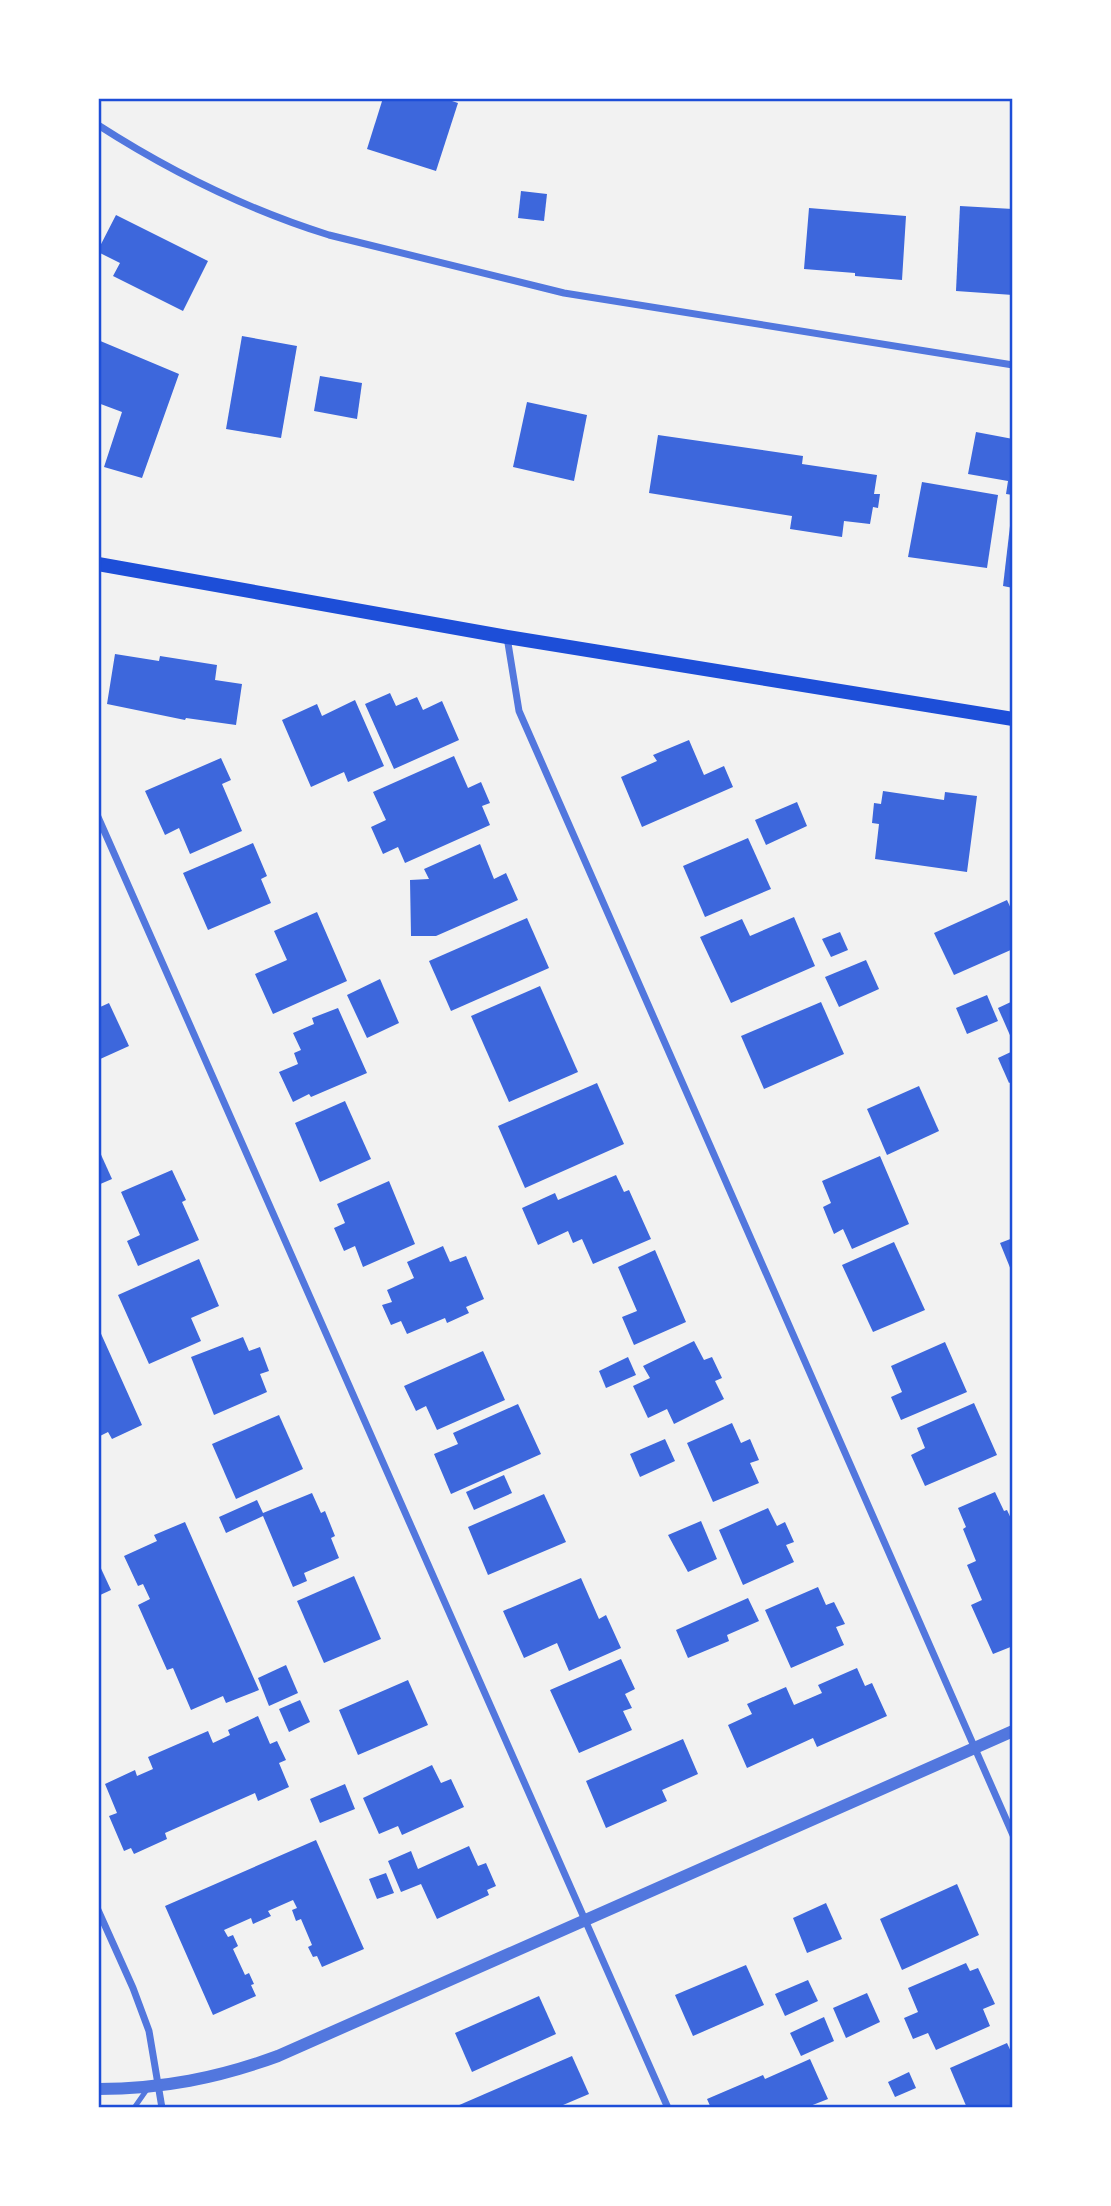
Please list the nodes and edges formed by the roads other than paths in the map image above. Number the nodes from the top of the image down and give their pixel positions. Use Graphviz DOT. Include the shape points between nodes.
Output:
graph roads {
  1 [pos="98,125"];
  2 [pos="1013,365"];
  3 [pos="98,564"];
  4 [pos="507,637"];
  5 [pos="1013,719"];
  6 [pos="98,817"];
  7 [pos="1013,1731"];
  8 [pos="974,1748"];
  9 [pos="1013,1835"];
  10 [pos="98,1910"];
  11 [pos="586,1920"];
  12 [pos="154,2087"];
  13 [pos="98,2089"];
  14 [pos="134,2108"];
  15 [pos="162,2108"];
  16 [pos="668,2108"];
  1 -- 2 [label="street" via="181,174 303,227 338,237 564,293"];
  3 -- 4 [label="main road"];
  4 -- 5 [label="main road"];
  4 -- 8 [label="street" via="519,711"];
  6 -- 11 [label="street"];
  7 -- 8 [label="street"];
  8 -- 9 [label="street"];
  8 -- 11 [label="street"];
  10 -- 12 [label="street" via="149,2031"];
  11 -- 12 [label="street" via="278,2056 240,2070"];
  11 -- 16 [label="street"];
  12 -- 13 [label="street"];
  12 -- 14 [label="lane"];
  12 -- 15 [label="street"];
}
